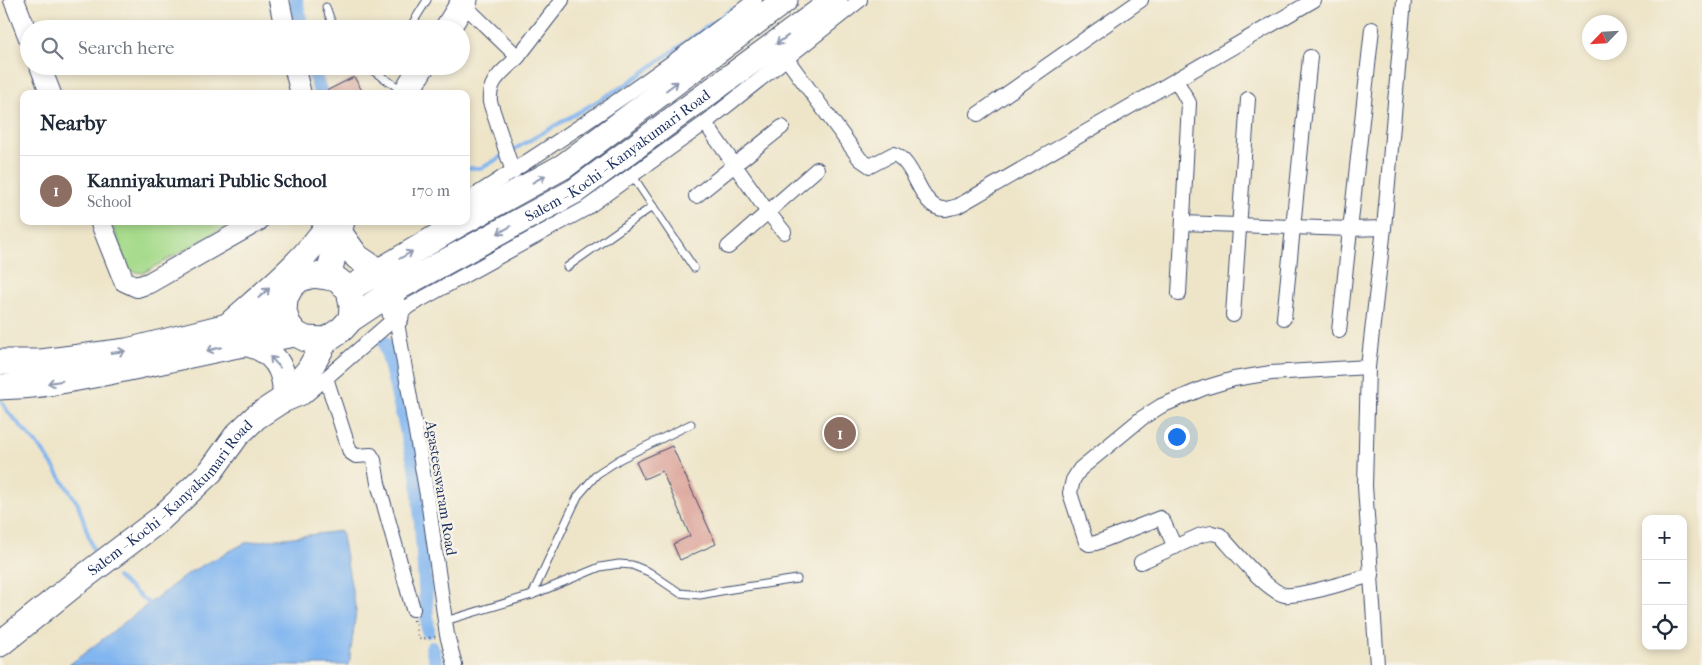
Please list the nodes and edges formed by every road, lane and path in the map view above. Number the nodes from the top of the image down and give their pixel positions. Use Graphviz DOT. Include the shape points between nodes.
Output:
graph roads {
  1 [pos="14,0"];
  2 [pos="279,0"];
  3 [pos="427,0"];
  4 [pos="562,0"];
  5 [pos="756,0"];
  6 [pos="785,0"];
  7 [pos="835,0"];
  8 [pos="860,0"];
  9 [pos="1141,0"];
  10 [pos="1314,0"];
  11 [pos="1404,0"];
  12 [pos="464,2"];
  13 [pos="326,7"];
  14 [pos="22,20"];
  15 [pos="283,20"];
  16 [pos="331,20"];
  17 [pos="414,20"];
  18 [pos="453,20"];
  19 [pos="1372,29"];
  20 [pos="518,57"];
  21 [pos="1310,57"];
  22 [pos="786,58"];
  23 [pos="44,75"];
  24 [pos="296,75"];
  25 [pos="379,75"];
  26 [pos="416,75"];
  27 [pos="1176,80"];
  28 [pos="49,90"];
  29 [pos="299,90"];
  30 [pos="401,90"];
  31 [pos="407,90"];
  32 [pos="1248,99"];
  33 [pos="978,114"];
  34 [pos="705,123"];
  35 [pos="782,127"];
  36 [pos="734,165"];
  37 [pos="817,169"];
  38 [pos="513,172"];
  39 [pos="632,175"];
  40 [pos="696,196"];
  41 [pos="470,199"];
  42 [pos="653,206"];
  43 [pos="767,211"];
  44 [pos="470,218"];
  45 [pos="1183,223"];
  46 [pos="102,225"];
  47 [pos="251,225"];
  48 [pos="337,225"];
  49 [pos="458,225"];
  50 [pos="1239,225"];
  51 [pos="1293,227"];
  52 [pos="1384,228"];
  53 [pos="1350,229"];
  54 [pos="784,232"];
  55 [pos="728,247"];
  56 [pos="567,267"];
  57 [pos="694,268"];
  58 [pos="378,271"];
  59 [pos="338,283"];
  60 [pos="1179,294"];
  61 [pos="393,305"];
  62 [pos="284,312"];
  63 [pos="1233,315"];
  64 [pos="1284,318"];
  65 [pos="351,319"];
  66 [pos="1339,331"];
  67 [pos="235,334"];
  68 [pos="296,334"];
  69 [pos="326,340"];
  70 [pos="0,362"];
  71 [pos="1368,367"];
  72 [pos="326,378"];
  73 [pos="0,387"];
  74 [pos="285,398"];
  75 [pos="256,418"];
  76 [pos="691,424"];
  77 [pos="1175,547"];
  78 [pos="1141,562"];
  79 [pos="1372,575"];
  80 [pos="797,579"];
  81 [pos="532,595"];
  82 [pos="413,609"];
  83 [pos="446,628"];
  84 [pos="0,644"];
  85 [pos="455,665"];
  86 [pos="1377,665"];
  1 -- 14 [label="street"];
  2 -- 15 [label="street"];
  3 -- 17 [label="lane"];
  4 -- 20 [label="street"];
  5 -- 38 [label="street" via="702,42"];
  44 -- 6 [label="highway, Salem - Kochi - Kanyakumari Road, one-way" via="564,166"];
  7 -- 61 [label="highway, Salem - Kochi - Kanyakumari Road, one-way" via="575,191"];
  8 -- 22 [label="street"];
  9 -- 33 [label="street"];
  10 -- 27 [label="street"];
  11 -- 52 [label="street"];
  12 -- 18 [label="highway"];
  12 -- 20 [label="street"];
  13 -- 16 [label="lane"];
  19 -- 53 [label="street"];
  20 -- 38 [label="street" via="492,83 489,93"];
  21 -- 51 [label="street"];
  22 -- 27 [label="street" via="860,159 870,166 893,154 899,156 927,199 936,207 945,209 958,206"];
  22 -- 34 [label="street"];
  23 -- 28 [label="street"];
  24 -- 29 [label="street"];
  25 -- 30 [label="lane"];
  26 -- 31 [label="highway"];
  27 -- 45 [label="street" via="1188,103"];
  32 -- 50 [label="street"];
  34 -- 36 [label="street"];
  34 -- 39 [label="street"];
  35 -- 36 [label="street"];
  36 -- 40 [label="street"];
  36 -- 43 [label="street"];
  37 -- 43 [label="street"];
  38 -- 41 [label="street"];
  39 -- 42 [label="lane"];
  39 -- 61 [label="street" via="585,209 409,306"];
  42 -- 56 [label="lane"];
  42 -- 57 [label="lane"];
  43 -- 54 [label="street"];
  43 -- 55 [label="street"];
  45 -- 50 [label="street"];
  45 -- 60 [label="street"];
  46 -- 47 [label="street" via="124,281 137,287"];
  48 -- 58 [label="highway" via="357,257"];
  48 -- 59 [label="highway"];
  67 -- 48 [label="highway, one-way" via="323,234"];
  58 -- 49 [label="highway, Salem - Kochi - Kanyakumari Road, one-way"];
  50 -- 51 [label="street"];
  50 -- 63 [label="street"];
  51 -- 53 [label="street"];
  51 -- 64 [label="street"];
  52 -- 53 [label="street"];
  52 -- 71 [label="street"];
  53 -- 66 [label="street"];
  58 -- 59 [label="highway, Salem - Kochi - Kanyakumari Road"];
  58 -- 61 [label="highway"];
  59 -- 62 [label="highway" via="313,275 300,279 285,298"];
  59 -- 65 [label="highway" via="352,306"];
  61 -- 65 [label="highway, Salem - Kochi - Kanyakumari Road"];
  61 -- 72 [label="street"];
  61 -- 83 [label="street, Agasteeswaram Road" via="429,508"];
  62 -- 67 [label="highway"];
  62 -- 68 [label="highway"];
  65 -- 69 [label="highway"];
  67 -- 68 [label="highway"];
  70 -- 67 [label="highway, one-way" via="41,362"];
  67 -- 73 [label="highway, one-way" via="114,372 48,384"];
  74 -- 67 [label="highway, one-way" via="286,384 278,363 256,345"];
  68 -- 69 [label="highway" via="306,339"];
  69 -- 74 [label="highway, Salem - Kochi - Kanyakumari Road" via="309,370"];
  71 -- 77 [label="street" via="1271,373 1204,388 1161,406 1142,418 1080,469 1070,493 1086,542 1096,544 1160,518"];
  71 -- 79 [label="street" via="1365,486"];
  72 -- 75 [label="street" via="304,397"];
  72 -- 82 [label="street" via="350,452 356,456 371,454 374,460"];
  74 -- 75 [label="highway, Salem - Kochi - Kanyakumari Road"];
  75 -- 84 [label="highway, Salem - Kochi - Kanyakumari Road" via="237,435 211,471 159,520"];
  76 -- 81 [label="lane" via="597,474 578,496"];
  77 -- 78 [label="street"];
  77 -- 79 [label="street" via="1201,535 1220,535 1271,589 1285,595"];
  79 -- 86 [label="street"];
  80 -- 81 [label="lane" via="700,595 680,592 649,572 620,564 600,567"];
  81 -- 83 [label="lane"];
  82 -- 83 [label="path" via="419,639"];
  83 -- 85 [label="street, Agasteeswaram Road"];
}
